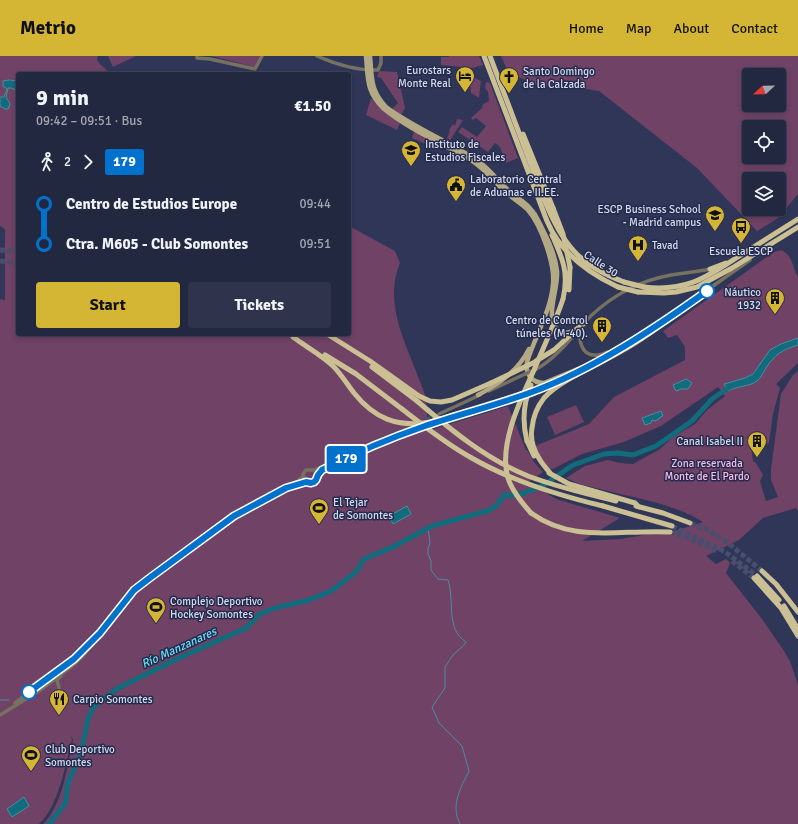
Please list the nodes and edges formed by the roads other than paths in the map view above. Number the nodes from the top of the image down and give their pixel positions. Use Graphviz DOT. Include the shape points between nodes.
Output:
graph roads {
  1 [pos="262,56"];
  2 [pos="317,56"];
  3 [pos="366,56"];
  4 [pos="370,56"];
  5 [pos="381,56"];
  6 [pos="484,56"];
  7 [pos="490,56"];
  8 [pos="197,57"];
  9 [pos="367,68"];
  10 [pos="502,87"];
  11 [pos="798,219"];
  12 [pos="549,225"];
  13 [pos="798,226"];
  14 [pos="758,253"];
  15 [pos="750,260"];
  16 [pos="732,261"];
  17 [pos="710,269"];
  18 [pos="565,300"];
  19 [pos="695,300"];
  20 [pos="594,314"];
  21 [pos="541,324"];
  22 [pos="581,326"];
  23 [pos="325,336"];
  24 [pos="330,336"];
  25 [pos="293,337"];
  26 [pos="620,347"];
  27 [pos="590,364"];
  28 [pos="478,395"];
  29 [pos="520,396"];
  30 [pos="439,414"];
  31 [pos="377,441"];
  32 [pos="314,470"];
  33 [pos="551,474"];
  34 [pos="318,475"];
  35 [pos="303,477"];
  36 [pos="306,482"];
  37 [pos="286,488"];
  38 [pos="616,499"];
  39 [pos="690,524"];
  40 [pos="672,526"];
  41 [pos="670,532"];
  42 [pos="762,570"];
  43 [pos="798,612"];
  44 [pos="798,629"];
  45 [pos="100,633"];
  46 [pos="798,636"];
  47 [pos="74,659"];
  48 [pos="72,666"];
  49 [pos="50,682"];
  50 [pos="59,688"];
  51 [pos="0,715"];
  1 -- 8 [label="street" via="255,70"];
  2 -- 9 [label="street" via="338,64"];
  3 -- 9 [label="main road"];
  4 -- 9 [label="main road"];
  5 -- 9 [label="street" via="378,70"];
  6 -- 12 [label="highway, Calle 30"];
  7 -- 10 [label="highway, Calle 30"];
  9 -- 21 [label="main road" via="371,91 384,109 475,163 531,214 550,255 554,274 551,296"];
  9 -- 22 [label="main road" via="374,90 386,107 479,162 533,211 556,265 557,283 552,308 554,326 567,333"];
  10 -- 16 [label="highway, Calle 30, bridge" via="551,216 572,250 586,263 605,275 624,282 644,287 665,288 690,284"];
  10 -- 18 [label="highway, bridge" via="534,158 563,234 570,267"];
  11 -- 16 [label="highway, Calle 30"];
  12 -- 14 [label="highway, Calle 30, bridge" via="569,255 577,262 602,280 638,292 664,293 686,290 716,278"];
  12 -- 18 [label="highway" via="564,265"];
  13 -- 14 [label="highway, Calle 30"];
  14 -- 15 [label="highway"];
  15 -- 19 [label="street"];
  16 -- 17 [label="highway"];
  17 -- 20 [label="street" via="658,278 640,284 605,304"];
  18 -- 33 [label="highway, bridge" via="529,388 523,420 532,452 542,467"];
  18 -- 41 [label="highway, bridge" via="516,412 508,440 508,478 531,513 562,529 586,533"];
  19 -- 26 [label="street"];
  19 -- 33 [label="highway" via="640,340 560,385 541,401 534,416 532,440 539,459"];
  20 -- 22 [label="street"];
  20 -- 26 [label="street" via="579,337 583,348 595,356"];
  21 -- 27 [label="main road" via="527,365 528,374 532,379 541,383 548,382"];
  21 -- 28 [label="main road" via="527,354 512,372 499,384"];
  22 -- 24 [label="highway, bridge" via="554,350 535,362 463,396 446,401 430,401 419,396"];
  22 -- 28 [label="street, bridge" via="560,351 545,363"];
  23 -- 38 [label="highway, bridge" via="364,361 476,448 527,475 552,484"];
  25 -- 29 [label="highway" via="328,361 370,410 394,422 430,422"];
  25 -- 40 [label="highway, bridge" via="356,374 448,443 493,469 551,492"];
  26 -- 27 [label="street"];
  27 -- 29 [label="street"];
  28 -- 30 [label="street"];
  29 -- 34 [label="street" via="397,436 330,466"];
  31 -- 32 [label="street"];
  32 -- 34 [label="street"];
  32 -- 35 [label="street" via="306,470"];
  33 -- 38 [label="highway" via="569,484"];
  34 -- 36 [label="street" via="314,482"];
  35 -- 36 [label="street"];
  35 -- 37 [label="street"];
  36 -- 37 [label="street"];
  37 -- 45 [label="street" via="234,516 134,590"];
  38 -- 39 [label="highway"];
  42 -- 43 [label="highway"];
  44 -- 46 [label="highway" via="783,606 755,577 781,608"];
  45 -- 47 [label="street"];
  45 -- 48 [label="street"];
  47 -- 49 [label="street"];
  47 -- 51 [label="street"];
  48 -- 49 [label="street"];
  48 -- 50 [label="street" via="59,678"];
  49 -- 51 [label="street"];
}
